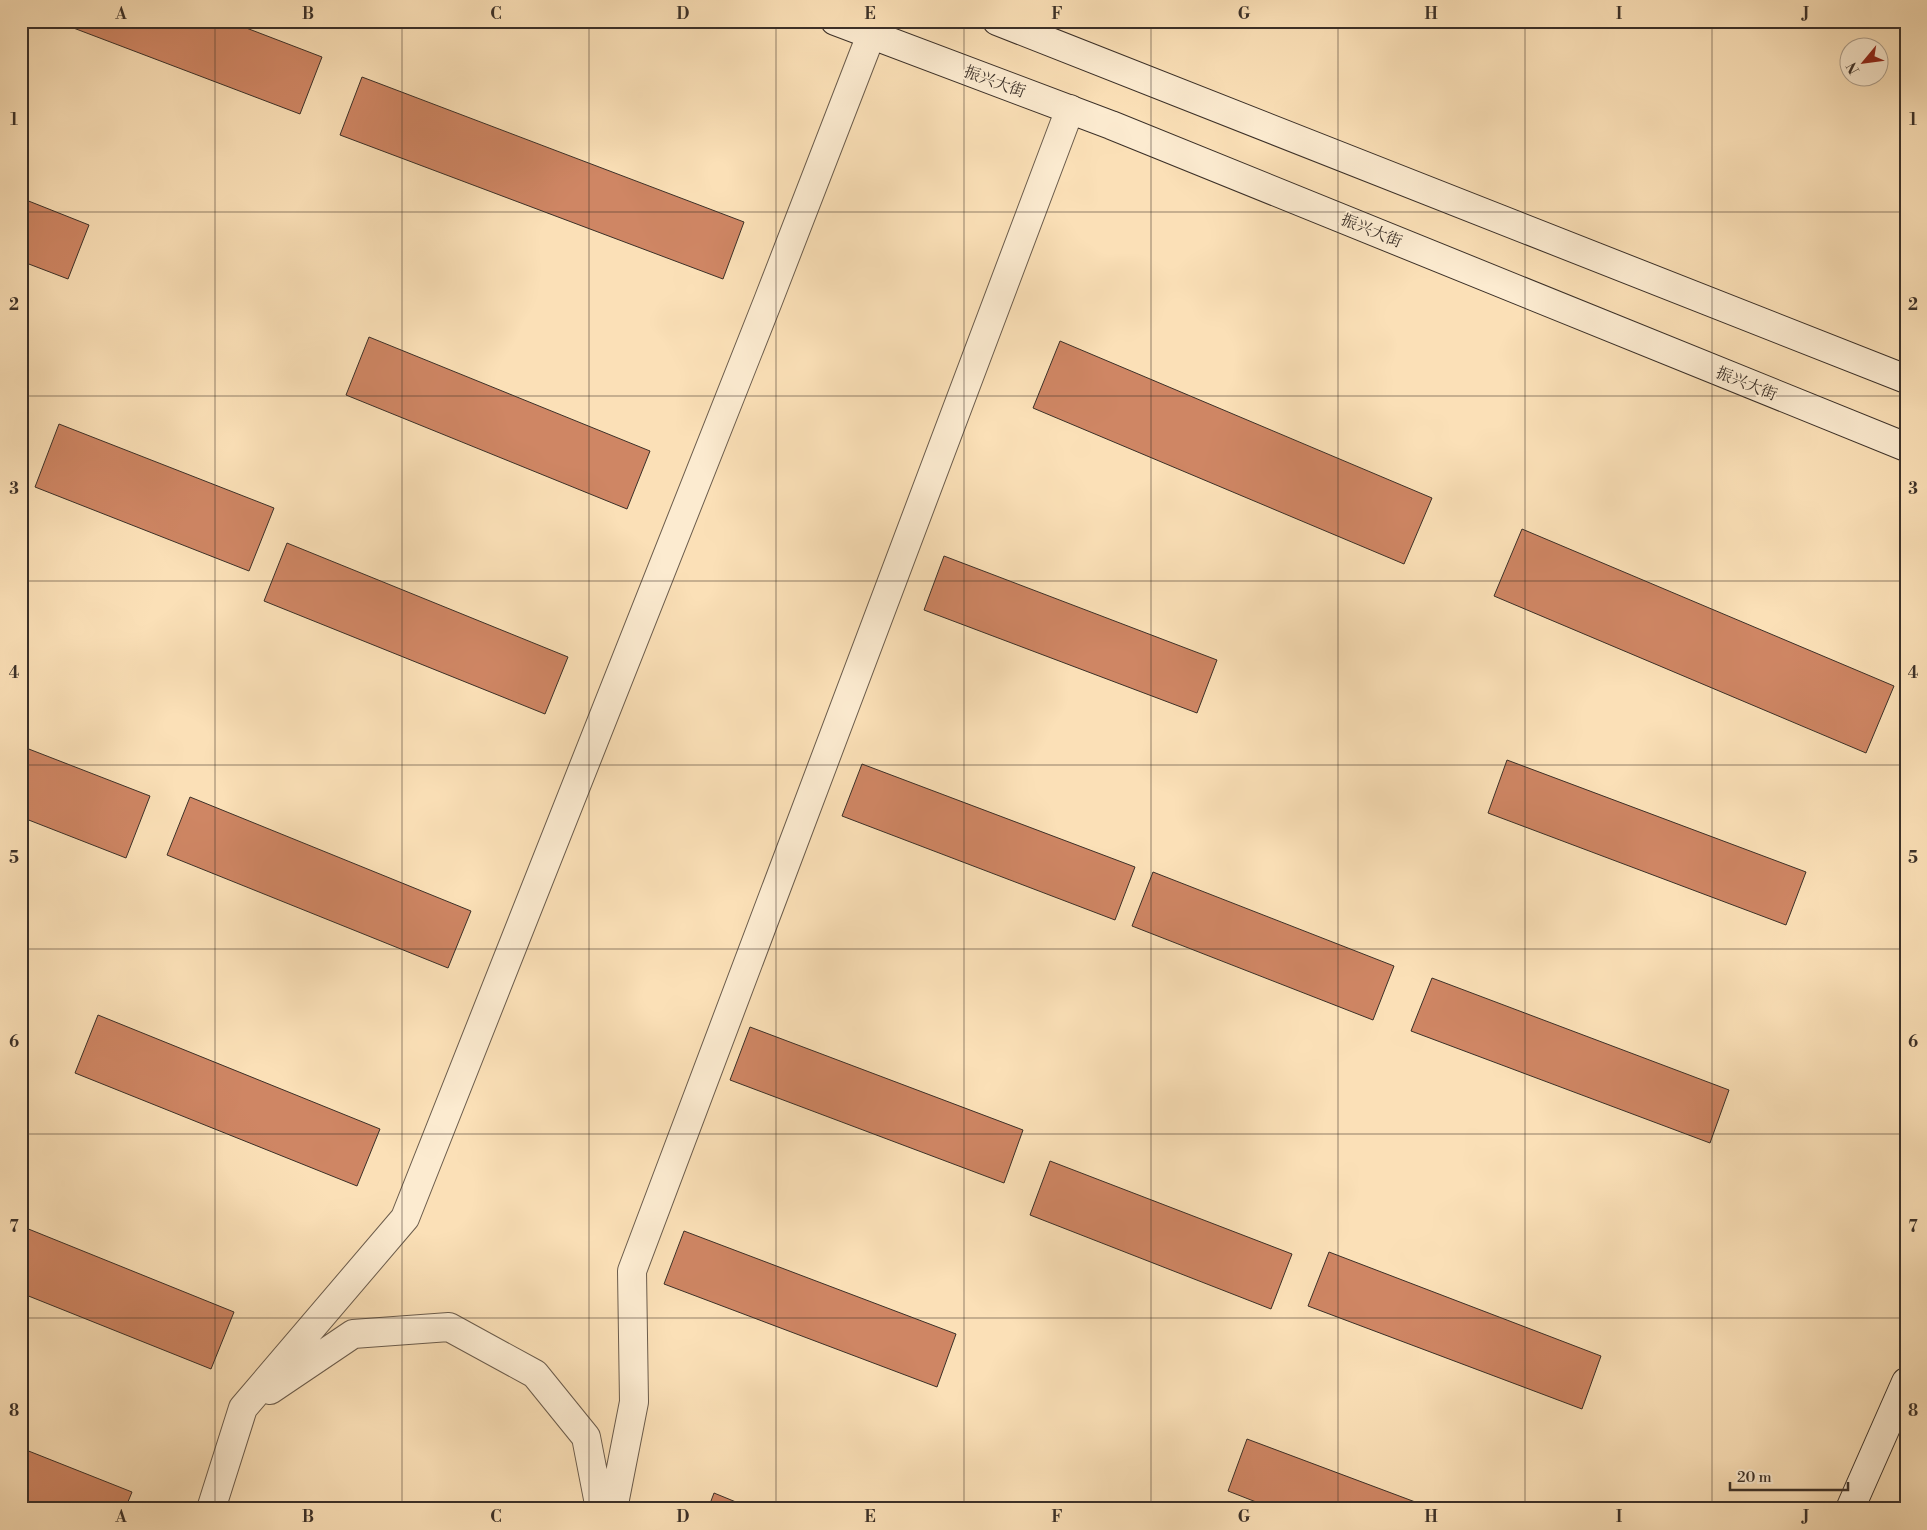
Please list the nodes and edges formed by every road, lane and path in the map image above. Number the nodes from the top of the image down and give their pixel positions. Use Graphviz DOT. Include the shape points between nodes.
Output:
graph roads {
  1 [pos="835,21"];
  2 [pos="997,21"];
  3 [pos="871,35"];
  4 [pos="1070,109"];
  5 [pos="1906,379"];
  6 [pos="1906,447"];
  7 [pos="1906,1382"];
  8 [pos="243,1408"];
  9 [pos="211,1509"];
  10 [pos="600,1509"];
  11 [pos="613,1509"];
  12 [pos="1850,1509"];
  1 -- 3 [label="street, 振兴大街"];
  2 -- 5 [label="street"];
  3 -- 4 [label="street, 振兴大街"];
  3 -- 8 [label="street" via="405,1218"];
  4 -- 6 [label="street, 振兴大街"];
  4 -- 11 [label="street" via="632,1271 634,1402"];
  7 -- 12 [label="street"];
  8 -- 9 [label="street"];
  8 -- 10 [label="street" via="352,1334 449,1327 535,1374 586,1437"];
}
